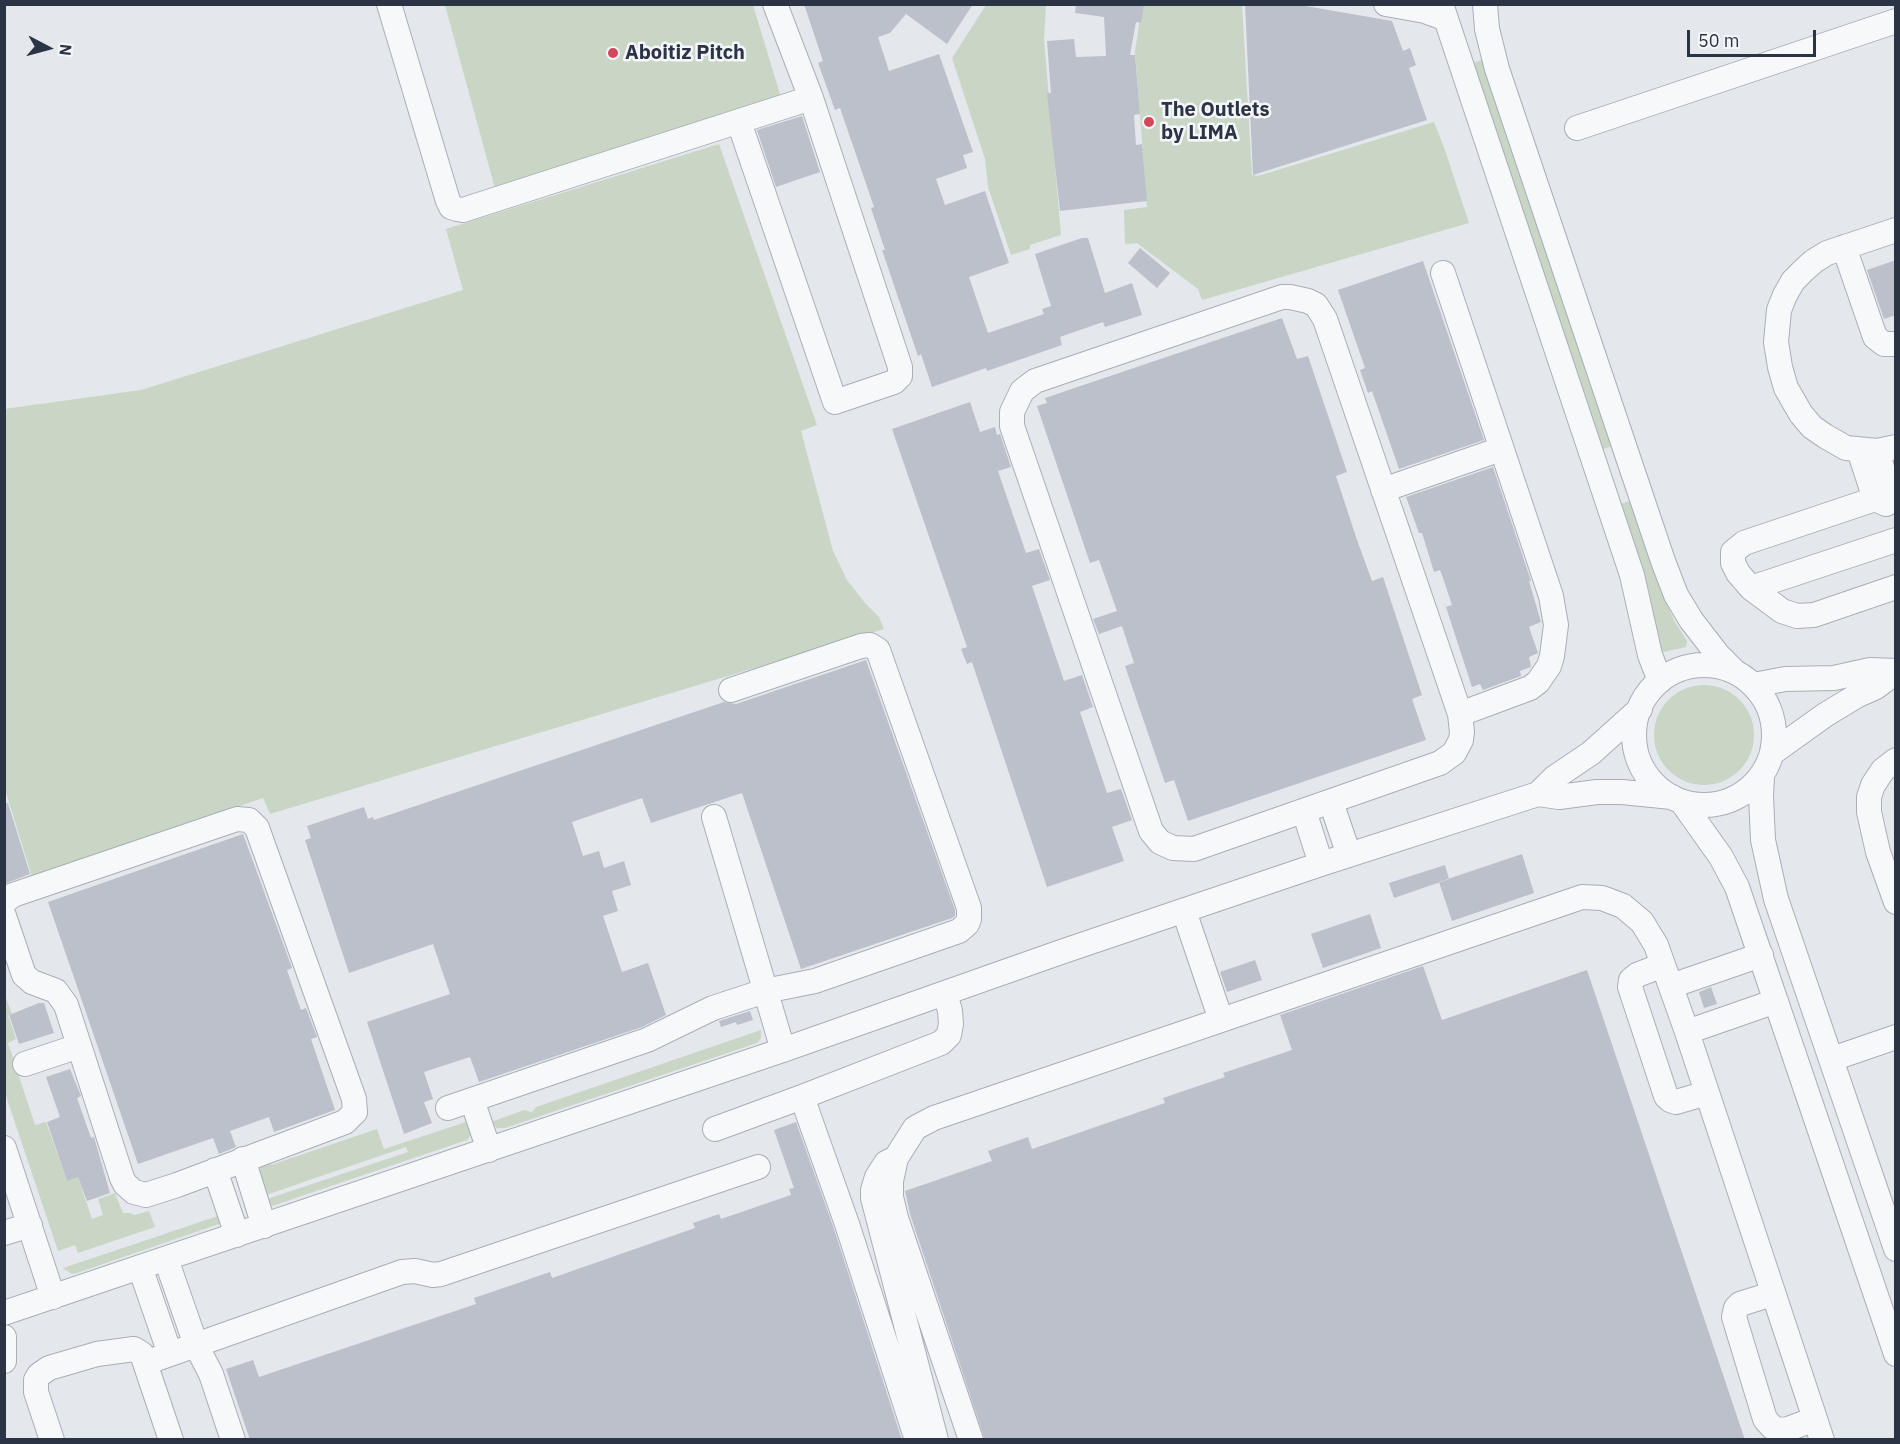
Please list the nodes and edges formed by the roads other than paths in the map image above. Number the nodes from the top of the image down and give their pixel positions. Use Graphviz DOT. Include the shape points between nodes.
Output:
graph roads {
  1 [pos="389,4"];
  2 [pos="775,4"];
  3 [pos="1386,4"];
  4 [pos="1485,4"];
  5 [pos="1442,11"];
  6 [pos="1896,21"];
  7 [pos="811,98"];
  8 [pos="739,122"];
  9 [pos="1577,128"];
  10 [pos="1896,230"];
  11 [pos="1844,247"];
  12 [pos="1443,273"];
  13 [pos="1896,344"];
  14 [pos="1502,449"];
  15 [pos="1877,449"];
  16 [pos="1383,490"];
  17 [pos="1880,501"];
  18 [pos="1896,532"];
  19 [pos="1896,540"];
  20 [pos="1896,587"];
  21 [pos="1751,588"];
  22 [pos="1734,671"];
  23 [pos="1896,672"];
  24 [pos="1660,681"];
  25 [pos="1754,685"];
  26 [pos="731,690"];
  27 [pos="1640,710"];
  28 [pos="1460,714"];
  29 [pos="1772,753"];
  30 [pos="1896,760"];
  31 [pos="1762,776"];
  32 [pos="1538,794"];
  33 [pos="1677,800"];
  34 [pos="1331,802"];
  35 [pos="1304,811"];
  36 [pos="714,817"];
  37 [pos="1887,853"];
  38 [pos="1349,855"];
  39 [pos="1322,864"];
  40 [pos="4,902"];
  41 [pos="1896,903"];
  42 [pos="1184,911"];
  43 [pos="4,916"];
  44 [pos="1761,955"];
  45 [pos="1667,976"];
  46 [pos="765,991"];
  47 [pos="945,993"];
  48 [pos="1776,1001"];
  49 [pos="1221,1020"];
  50 [pos="1687,1032"];
  51 [pos="1896,1037"];
  52 [pos="80,1046"];
  53 [pos="783,1050"];
  54 [pos="1832,1059"];
  55 [pos="25,1064"];
  56 [pos="1707,1093"];
  57 [pos="802,1098"];
  58 [pos="472,1100"];
  59 [pos="448,1108"];
  60 [pos="715,1129"];
  61 [pos="4,1148"];
  62 [pos="489,1150"];
  63 [pos="896,1158"];
  64 [pos="243,1159"];
  65 [pos="758,1167"];
  66 [pos="215,1170"];
  67 [pos="30,1225"];
  68 [pos="264,1226"];
  69 [pos="4,1233"];
  70 [pos="237,1235"];
  71 [pos="1896,1249"];
  72 [pos="166,1259"];
  73 [pos="140,1268"];
  74 [pos="1772,1294"];
  75 [pos="52,1297"];
  76 [pos="4,1313"];
  77 [pos="4,1337"];
  78 [pos="196,1345"];
  79 [pos="170,1354"];
  80 [pos="1896,1354"];
  81 [pos="4,1361"];
  82 [pos="145,1363"];
  83 [pos="1818,1429"];
  84 [pos="51,1440"];
  85 [pos="171,1440"];
  86 [pos="233,1440"];
  87 [pos="917,1440"];
  88 [pos="936,1440"];
  89 [pos="971,1440"];
  1 -- 8 [label="street" via="451,207 472,207"];
  2 -- 7 [label="street"];
  3 -- 5 [label="street"];
  4 -- 22 [label="street" via="1497,69 1663,561 1690,620"];
  5 -- 24 [label="street" via="1632,576"];
  6 -- 9 [label="street"];
  7 -- 8 [label="street"];
  7 -- 8 [label="street" via="901,372 894,382 835,402"];
  10 -- 11 [label="street"];
  11 -- 13 [label="street" via="1875,337 1884,344"];
  11 -- 15 [label="street" via="1814,261 1793,281 1779,310 1776,342 1780,368 1801,414 1825,436 1846,447"];
  12 -- 14 [label="street"];
  14 -- 16 [label="street"];
  14 -- 28 [label="street" via="1551,596 1555,642 1549,666 1538,682"];
  15 -- 17 [label="street"];
  16 -- 28 [label="street"];
  16 -- 35 [label="street" via="1325,319 1316,305 1300,298 1281,297 1035,381 1022,391 1012,412 1012,426 1151,831 1166,846 1194,849"];
  17 -- 18 [label="street"];
  17 -- 21 [label="street" via="1735,548 1734,567"];
  19 -- 21 [label="street"];
  20 -- 21 [label="street" via="1804,617 1782,611"];
  22 -- 24 [label="street" via="1710,665 1683,668"];
  22 -- 25 [label="street"];
  23 -- 25 [label="street" via="1870,670 1834,678"];
  23 -- 29 [label="street"];
  24 -- 27 [label="street"];
  25 -- 29 [label="street" via="1768,705 1774,729"];
  26 -- 46 [label="street" via="861,646 870,645 878,650 969,908 969,919 958,931 815,981"];
  27 -- 32 [label="street"];
  27 -- 33 [label="street" via="1635,731 1637,754 1646,774"];
  28 -- 34 [label="street" via="1461,740 1449,759"];
  29 -- 31 [label="street"];
  30 -- 37 [label="street" via="1883,770 1869,796 1871,827"];
  31 -- 33 [label="street" via="1746,792 1726,802 1704,806"];
  31 -- 54 [label="street" via="1761,822 1770,879"];
  32 -- 33 [label="street" via="1559,797 1610,791"];
  32 -- 38 [label="street"];
  33 -- 44 [label="street" via="1730,873"];
  34 -- 35 [label="street"];
  34 -- 38 [label="street"];
  35 -- 39 [label="street"];
  36 -- 46 [label="street"];
  37 -- 41 [label="street"];
  38 -- 39 [label="street"];
  39 -- 42 [label="street"];
  40 -- 64 [label="street" via="237,819 253,823 356,1108 345,1122"];
  42 -- 47 [label="street"];
  42 -- 49 [label="street"];
  43 -- 52 [label="street" via="24,975 60,995"];
  44 -- 45 [label="street"];
  44 -- 48 [label="street"];
  45 -- 49 [label="street" via="1649,932 1633,913 1613,901 1582,897"];
  45 -- 50 [label="street"];
  45 -- 56 [label="street" via="1637,975 1630,987 1666,1096 1676,1102"];
  46 -- 53 [label="street"];
  46 -- 58 [label="street" via="713,1008 647,1040"];
  47 -- 53 [label="street"];
  47 -- 57 [label="street" via="951,1024 949,1035 941,1043"];
  48 -- 50 [label="street"];
  48 -- 80 [label="street"];
  49 -- 63 [label="street" via="923,1122"];
  50 -- 56 [label="street"];
  51 -- 54 [label="street"];
  52 -- 55 [label="street"];
  52 -- 66 [label="street" via="122,1178 129,1189 139,1194 153,1193"];
  53 -- 62 [label="street"];
  54 -- 71 [label="street"];
  56 -- 74 [label="street"];
  57 -- 60 [label="street"];
  57 -- 87 [label="street"];
  58 -- 59 [label="street"];
  58 -- 62 [label="street"];
  61 -- 67 [label="street"];
  62 -- 68 [label="street"];
  63 -- 88 [label="street" via="886,1163 877,1177 873,1198"];
  63 -- 89 [label="street" via="891,1190 896,1218"];
  64 -- 66 [label="street"];
  64 -- 68 [label="street"];
  65 -- 78 [label="street" via="441,1274 402,1272"];
  66 -- 70 [label="street"];
  67 -- 69 [label="street"];
  67 -- 75 [label="street"];
  68 -- 70 [label="street"];
  70 -- 72 [label="street"];
  72 -- 73 [label="street"];
  72 -- 78 [label="street"];
  73 -- 75 [label="street"];
  73 -- 79 [label="street"];
  74 -- 83 [label="street"];
  74 -- 83 [label="street" via="1740,1304 1734,1317 1765,1419 1781,1430"];
  75 -- 76 [label="street"];
  77 -- 81 [label="street"];
  78 -- 79 [label="street"];
  78 -- 86 [label="street"];
  79 -- 82 [label="street"];
  82 -- 84 [label="street" via="140,1351 134,1348 97,1354 44,1371 36,1380 36,1392"];
  82 -- 85 [label="street"];
}
